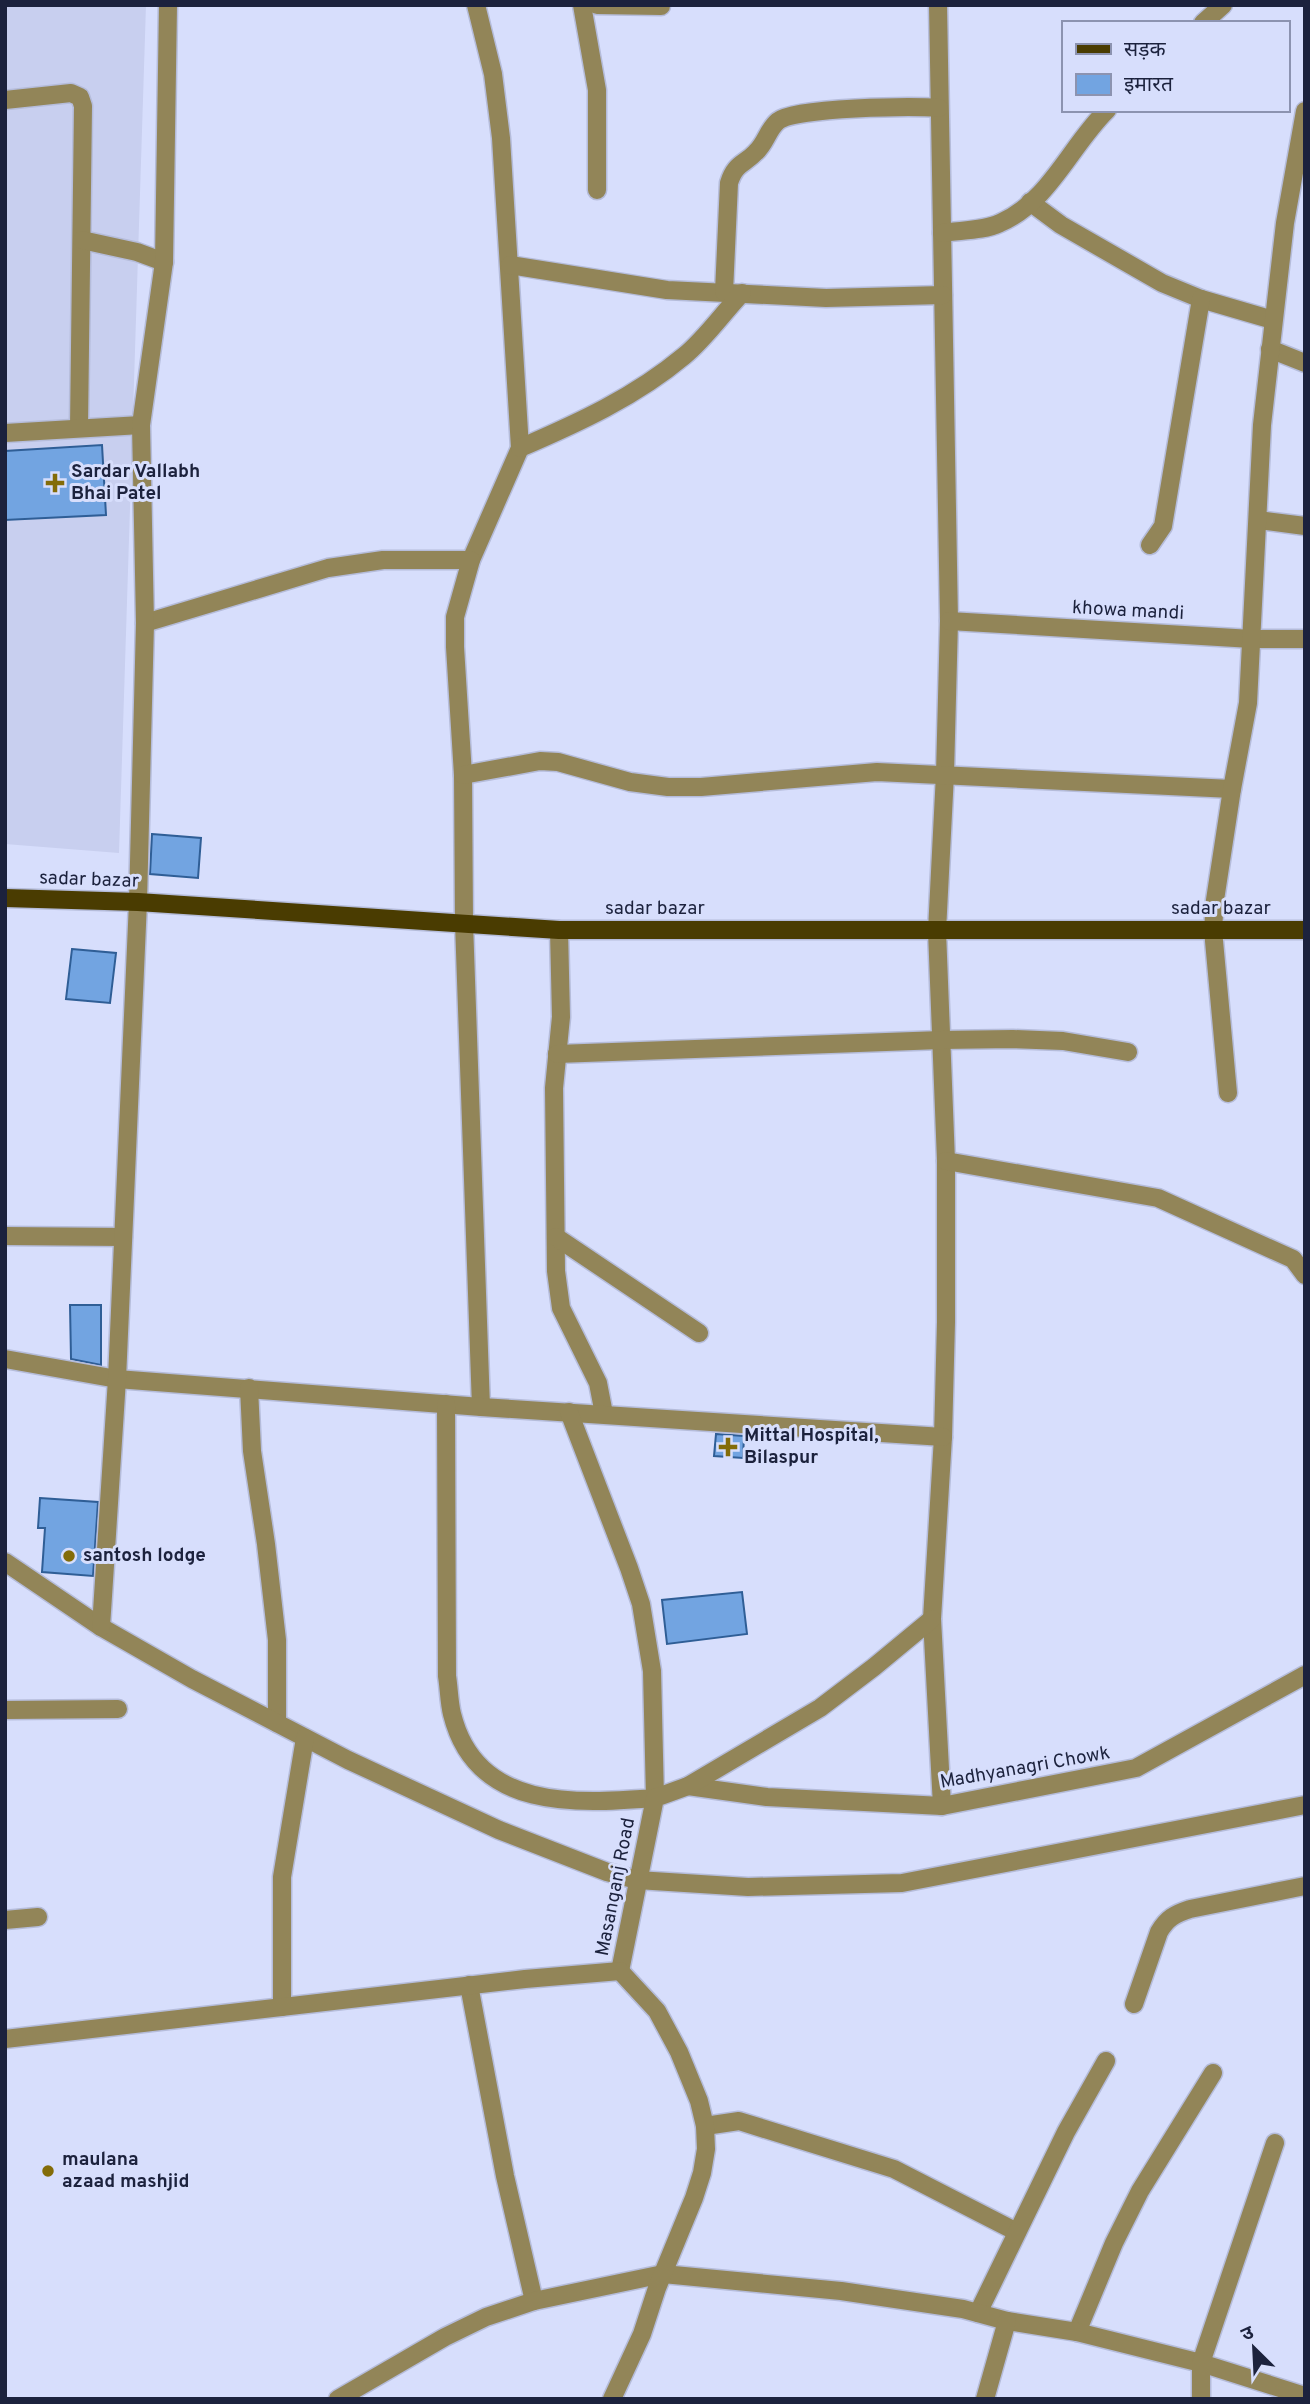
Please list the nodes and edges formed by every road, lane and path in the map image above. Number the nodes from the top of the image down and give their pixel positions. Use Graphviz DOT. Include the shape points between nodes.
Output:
graph roads {
  1 [pos="168,5"];
  2 [pos="476,5"];
  3 [pos="582,5"];
  4 [pos="597,5"];
  5 [pos="938,5"];
  6 [pos="1223,5"];
  7 [pos="661,6"];
  8 [pos="1205,21"];
  9 [pos="5,100"];
  10 [pos="939,108"];
  11 [pos="1305,111"];
  12 [pos="1105,112"];
  13 [pos="597,190"];
  14 [pos="1030,202"];
  15 [pos="942,233"];
  16 [pos="82,240"];
  17 [pos="164,262"];
  18 [pos="510,265"];
  19 [pos="733,292"];
  20 [pos="943,295"];
  21 [pos="1201,299"];
  22 [pos="1273,320"];
  23 [pos="1270,349"];
  24 [pos="1305,363"];
  25 [pos="141,425"];
  26 [pos="79,428"];
  27 [pos="5,433"];
  28 [pos="520,448"];
  29 [pos="1258,520"];
  30 [pos="1305,526"];
  31 [pos="1150,545"];
  32 [pos="471,559"];
  33 [pos="948,621"];
  34 [pos="145,623"];
  35 [pos="1252,639"];
  36 [pos="1305,639"];
  37 [pos="945,774"];
  38 [pos="463,775"];
  39 [pos="1232,789"];
  40 [pos="5,898"];
  41 [pos="138,902"];
  42 [pos="464,923"];
  43 [pos="559,930"];
  44 [pos="1213,930"];
  45 [pos="1305,930"];
  46 [pos="937,931"];
  47 [pos="941,1040"];
  48 [pos="1128,1052"];
  49 [pos="557,1054"];
  50 [pos="1228,1093"];
  51 [pos="946,1161"];
  52 [pos="5,1236"];
  53 [pos="123,1237"];
  54 [pos="556,1237"];
  55 [pos="1299,1259"];
  56 [pos="1305,1275"];
  57 [pos="699,1333"];
  58 [pos="5,1359"];
  59 [pos="117,1379"];
  60 [pos="248,1388"];
  61 [pos="446,1404"];
  62 [pos="481,1407"];
  63 [pos="569,1412"];
  64 [pos="604,1414"];
  65 [pos="943,1437"];
  66 [pos="5,1562"];
  67 [pos="932,1619"];
  68 [pos="101,1627"];
  69 [pos="1305,1675"];
  70 [pos="118,1709"];
  71 [pos="5,1710"];
  72 [pos="277,1723"];
  73 [pos="306,1738"];
  74 [pos="688,1786"];
  75 [pos="655,1798"];
  76 [pos="1305,1805"];
  77 [pos="942,1806"];
  78 [pos="637,1881"];
  79 [pos="1305,1886"];
  80 [pos="37,1917"];
  81 [pos="5,1920"];
  82 [pos="621,1971"];
  83 [pos="469,1985"];
  84 [pos="1133,2004"];
  85 [pos="282,2007"];
  86 [pos="5,2039"];
  87 [pos="1106,2061"];
  88 [pos="1213,2073"];
  89 [pos="705,2126"];
  90 [pos="1275,2143"];
  91 [pos="1017,2232"];
  92 [pos="663,2274"];
  93 [pos="534,2301"];
  94 [pos="978,2313"];
  95 [pos="1007,2321"];
  96 [pos="1077,2332"];
  97 [pos="1201,2363"];
  98 [pos="1305,2396"];
  99 [pos="338,2399"];
  100 [pos="612,2399"];
  101 [pos="985,2399"];
  102 [pos="1201,2399"];
  1 -- 17 [label="street"];
  2 -- 18 [label="street" via="493,74"];
  3 -- 13 [label="street" via="597,90"];
  4 -- 7 [label="street"];
  5 -- 10 [label="street"];
  6 -- 8 [label="street"];
  9 -- 16 [label="street" via="71,93 80,97"];
  10 -- 15 [label="street"];
  10 -- 19 [label="street" via="889,106 780,119 754,155 732,171"];
  11 -- 22 [label="street"];
  12 -- 14 [label="street"];
  14 -- 15 [label="street" via="1000,223"];
  14 -- 21 [label="street" via="1162,283"];
  15 -- 20 [label="street"];
  16 -- 17 [label="street"];
  16 -- 26 [label="street"];
  17 -- 25 [label="street"];
  18 -- 19 [label="street" via="667,289"];
  18 -- 28 [label="street"];
  19 -- 20 [label="street" via="826,298"];
  19 -- 28 [label="street" via="685,356 624,398"];
  20 -- 33 [label="street"];
  21 -- 22 [label="street"];
  21 -- 31 [label="street" via="1163,526"];
  22 -- 23 [label="street"];
  23 -- 24 [label="street"];
  23 -- 29 [label="street"];
  25 -- 26 [label="street"];
  25 -- 34 [label="street"];
  26 -- 27 [label="street"];
  28 -- 32 [label="street"];
  29 -- 30 [label="street"];
  29 -- 35 [label="street"];
  32 -- 34 [label="street" via="383,560 328,568"];
  32 -- 38 [label="street" via="455,617"];
  33 -- 35 [label="street, khowa mandi"];
  33 -- 37 [label="street"];
  34 -- 41 [label="street"];
  35 -- 36 [label="street, khowa mandi"];
  35 -- 39 [label="street" via="1248,703"];
  37 -- 38 [label="street" via="877,772 668,787 540,761"];
  37 -- 39 [label="street"];
  37 -- 46 [label="street"];
  38 -- 42 [label="street"];
  39 -- 44 [label="street"];
  40 -- 41 [label="main road, sadar bazar"];
  41 -- 42 [label="main road, sadar bazar"];
  41 -- 53 [label="street"];
  42 -- 43 [label="main road, sadar bazar"];
  42 -- 62 [label="street"];
  43 -- 46 [label="main road, sadar bazar"];
  43 -- 49 [label="street"];
  44 -- 45 [label="main road, sadar bazar"];
  44 -- 46 [label="main road, sadar bazar"];
  44 -- 50 [label="street"];
  46 -- 47 [label="street"];
  47 -- 48 [label="street" via="1063,1041"];
  47 -- 49 [label="street"];
  47 -- 51 [label="street"];
  49 -- 54 [label="street"];
  51 -- 55 [label="street" via="1158,1198"];
  51 -- 65 [label="street"];
  52 -- 53 [label="street"];
  53 -- 59 [label="street"];
  54 -- 57 [label="street"];
  54 -- 64 [label="street" via="561,1308 598,1383"];
  55 -- 56 [label="street"];
  58 -- 59 [label="street"];
  59 -- 60 [label="street"];
  59 -- 68 [label="street"];
  60 -- 61 [label="street"];
  60 -- 72 [label="street" via="277,1640"];
  61 -- 62 [label="street"];
  61 -- 75 [label="street" via="447,1676 459,1735 475,1761 503,1784 540,1798 601,1802"];
  62 -- 63 [label="street"];
  63 -- 64 [label="street"];
  63 -- 75 [label="street" via="641,1604 652,1671"];
  64 -- 65 [label="street"];
  65 -- 67 [label="street"];
  66 -- 68 [label="street"];
  67 -- 74 [label="street, Masanganj Road" via="820,1708"];
  67 -- 77 [label="street"];
  68 -- 72 [label="street"];
  69 -- 77 [label="street, Madhyanagri Chowk" via="1136,1768"];
  70 -- 71 [label="street"];
  72 -- 73 [label="street"];
  73 -- 78 [label="street" via="499,1830"];
  73 -- 85 [label="street" via="282,1877"];
  74 -- 75 [label="street, Masanganj Road"];
  74 -- 77 [label="street, Madhyanagri Chowk" via="767,1797"];
  75 -- 78 [label="street, Masanganj Road"];
  76 -- 78 [label="street" via="902,1883 748,1887"];
  78 -- 82 [label="street, Masanganj Road"];
  79 -- 84 [label="street" via="1174,1915 1159,1933"];
  80 -- 81 [label="street"];
  82 -- 83 [label="street"];
  82 -- 89 [label="street, Masanganj Road" via="657,2011 679,2052"];
  83 -- 85 [label="street"];
  83 -- 93 [label="street"];
  85 -- 86 [label="street"];
  87 -- 91 [label="street"];
  88 -- 96 [label="street" via="1140,2191"];
  89 -- 91 [label="street" via="739,2121 894,2169"];
  89 -- 92 [label="street, Masanganj Road" via="702,2173"];
  90 -- 97 [label="street"];
  91 -- 94 [label="street"];
  92 -- 93 [label="street"];
  92 -- 94 [label="street" via="841,2291"];
  92 -- 100 [label="street, Masanganj Road"];
  93 -- 99 [label="street" via="445,2337"];
  94 -- 95 [label="street"];
  95 -- 96 [label="street"];
  95 -- 101 [label="street"];
  96 -- 97 [label="street"];
  97 -- 98 [label="street"];
  97 -- 102 [label="street"];
}
